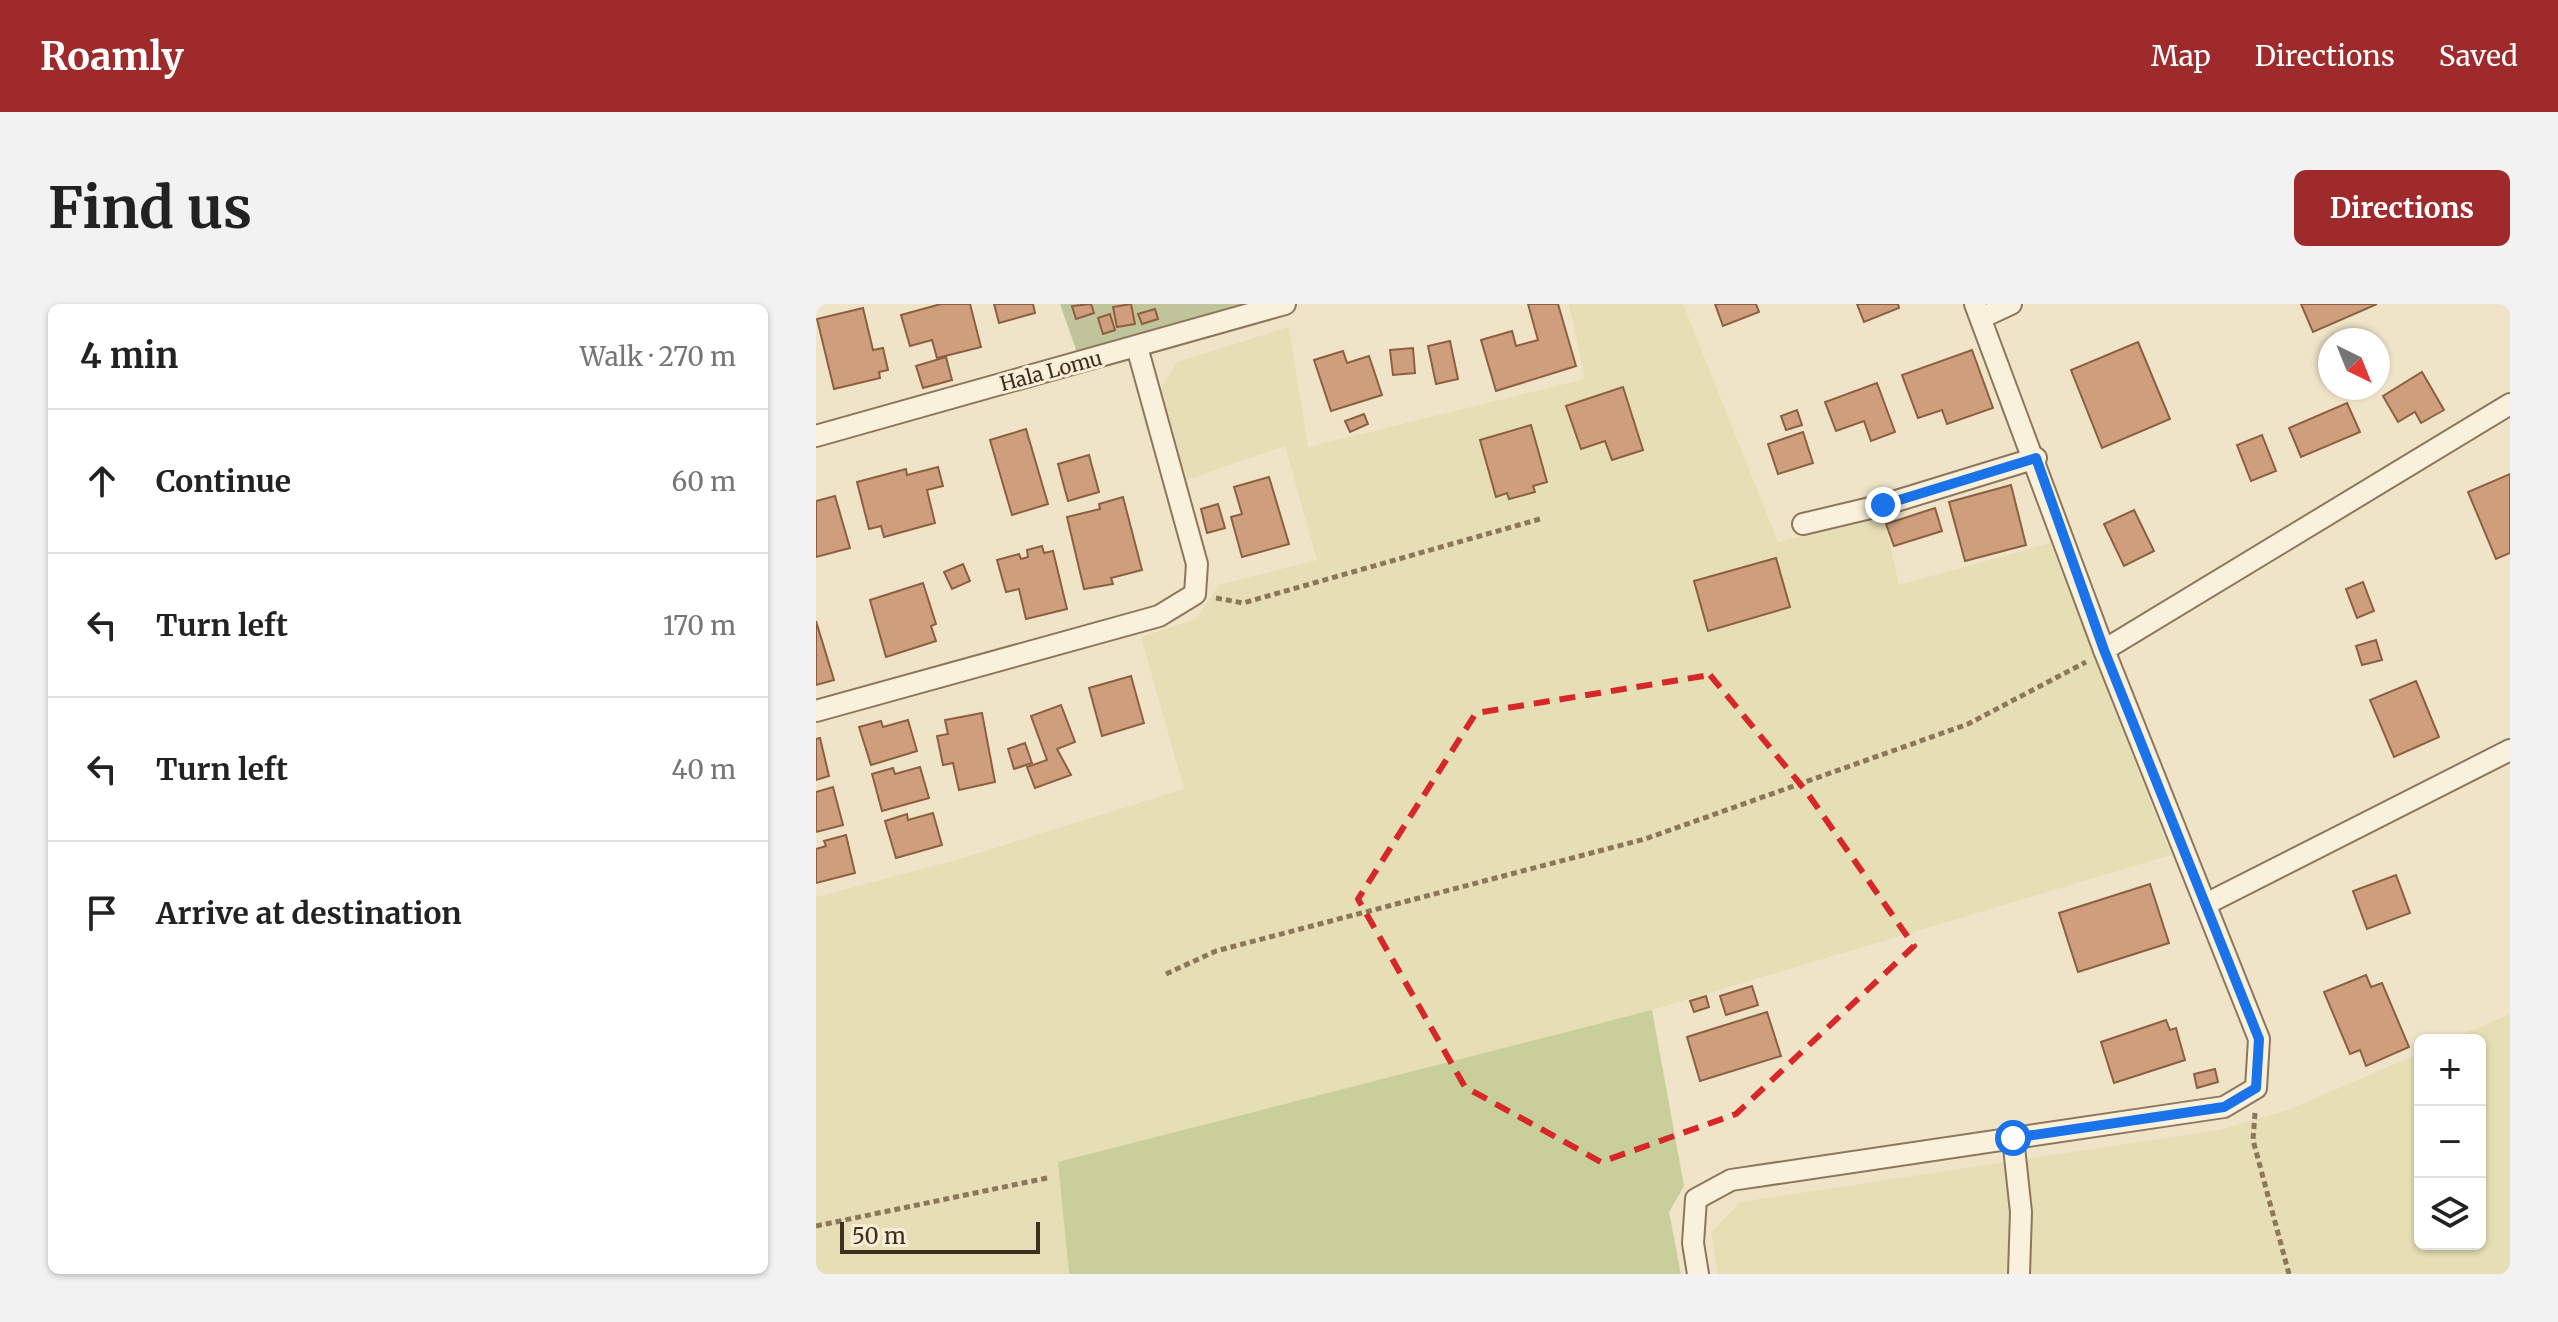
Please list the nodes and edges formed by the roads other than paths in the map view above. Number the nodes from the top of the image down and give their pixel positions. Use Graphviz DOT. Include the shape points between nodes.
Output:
graph roads {
  1 [pos="1285,304"];
  2 [pos="2011,304"];
  3 [pos="1978,311"];
  4 [pos="1137,347"];
  5 [pos="2510,404"];
  6 [pos="816,436"];
  7 [pos="2036,458"];
  8 [pos="1803,524"];
  9 [pos="2104,650"];
  10 [pos="816,711"];
  11 [pos="2510,750"];
  12 [pos="2206,904"];
  13 [pos="2013,1138"];
  14 [pos="1698,1274"];
  15 [pos="2019,1274"];
  1 -- 4 [label="street, Hala Lomu"];
  2 -- 3 [label="street"];
  3 -- 7 [label="street"];
  4 -- 6 [label="street, Hala Lomu"];
  4 -- 10 [label="street" via="1197,564 1195,594 1159,616"];
  5 -- 9 [label="street"];
  7 -- 8 [label="street"];
  7 -- 9 [label="street"];
  9 -- 12 [label="street"];
  11 -- 12 [label="street"];
  12 -- 13 [label="street" via="2259,1039 2256,1088 2224,1107"];
  13 -- 14 [label="street" via="1731,1180 1696,1199 1693,1243"];
  13 -- 15 [label="street" via="2021,1212"];
}
